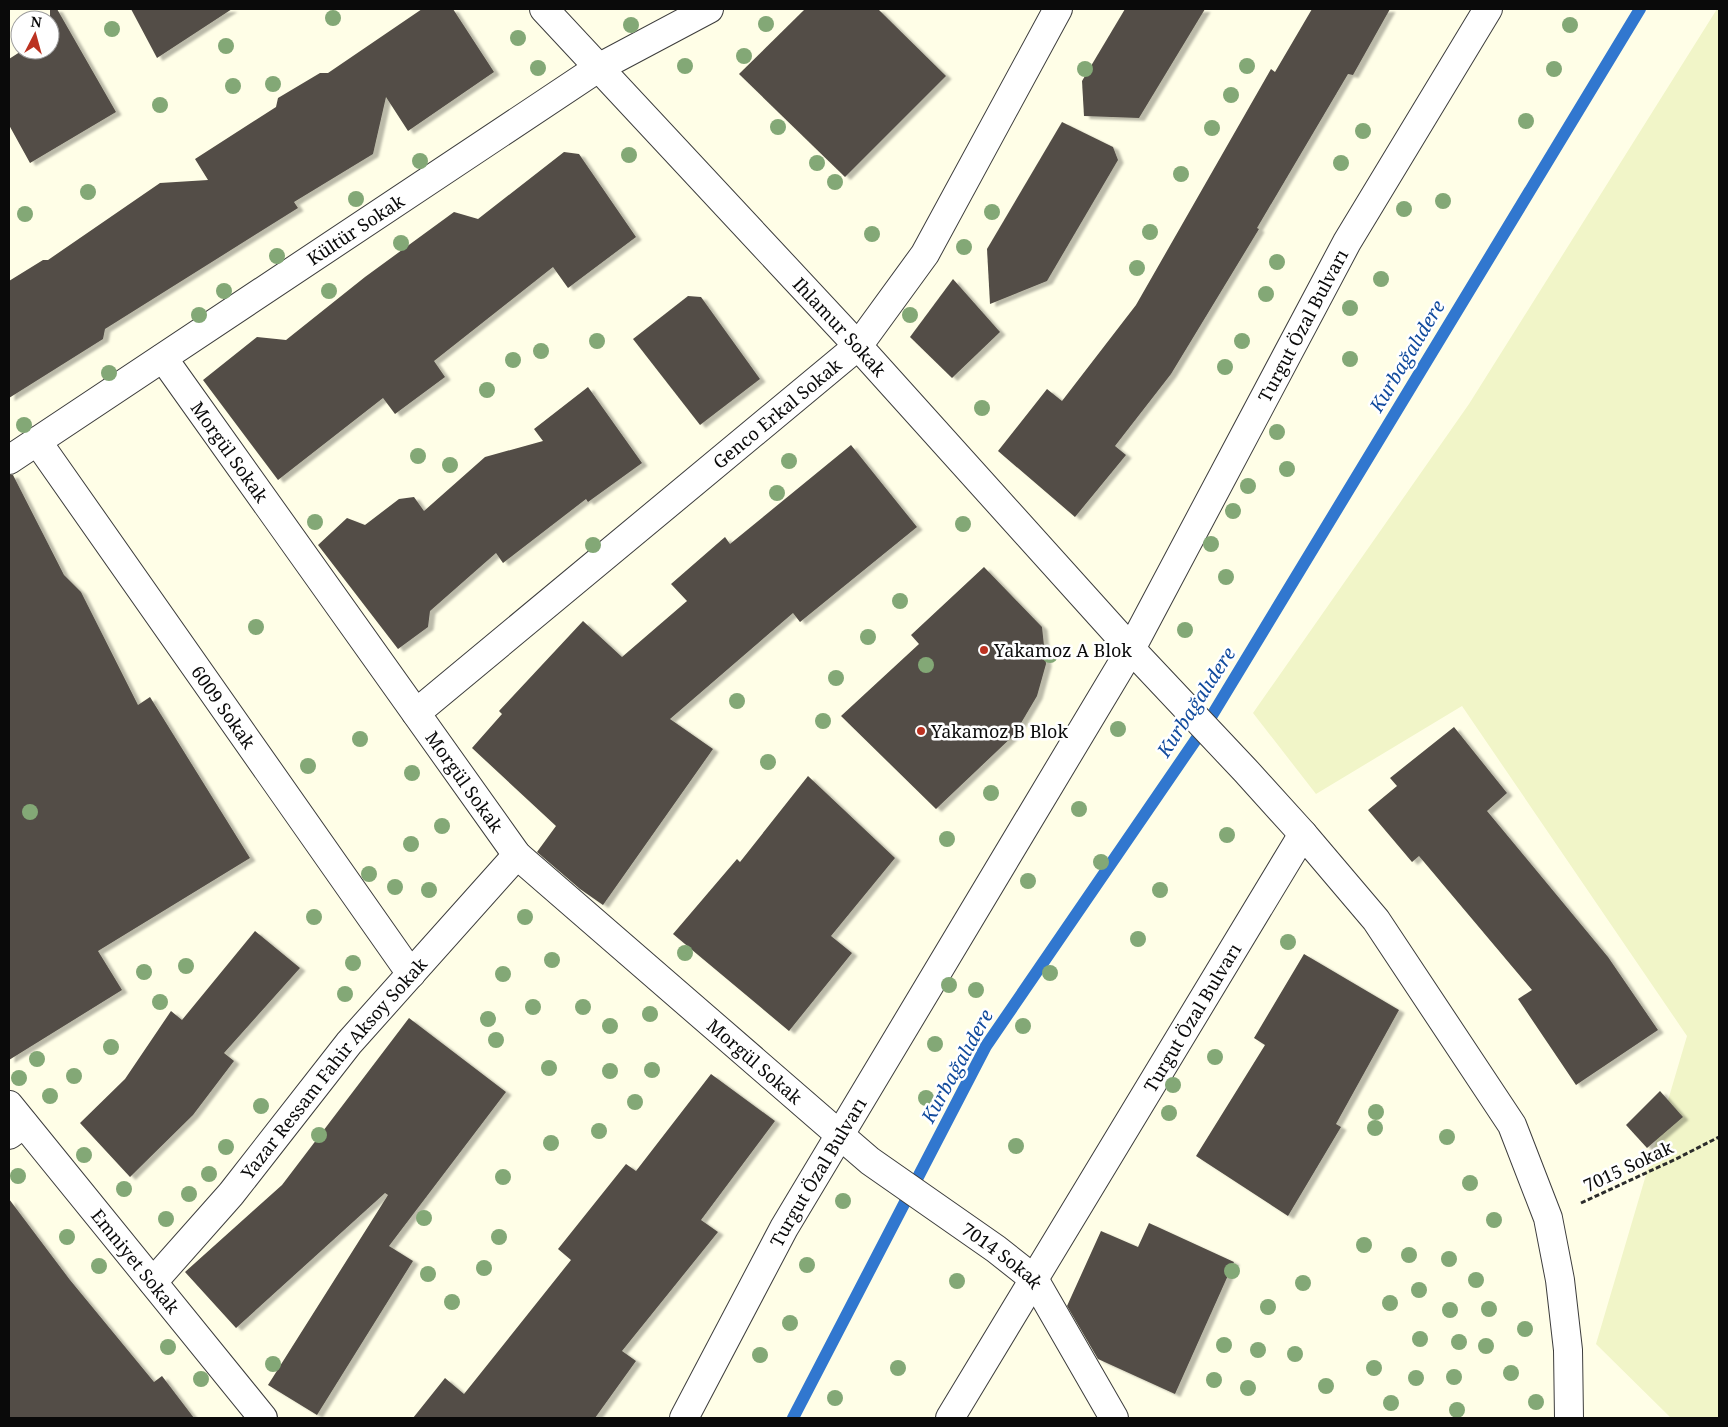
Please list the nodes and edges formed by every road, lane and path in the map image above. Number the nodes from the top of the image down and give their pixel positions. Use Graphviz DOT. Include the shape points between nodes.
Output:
graph roads {
  1 [pos="544,9"];
  2 [pos="709,9"];
  3 [pos="1058,9"];
  4 [pos="1488,9"];
  5 [pos="598,68"];
  6 [pos="858,346"];
  7 [pos="163,358"];
  8 [pos="37,441"];
  9 [pos="9,460"];
  10 [pos="1131,649"];
  11 [pos="416,713"];
  12 [pos="1303,834"];
  13 [pos="517,855"];
  14 [pos="411,974"];
  15 [pos="14,1121"];
  16 [pos="841,1136"];
  17 [pos="1719,1137"];
  18 [pos="1548,1218"];
  19 [pos="1034,1279"];
  20 [pos="153,1282"];
  21 [pos="263,1418"];
  22 [pos="684,1418"];
  23 [pos="950,1418"];
  24 [pos="1114,1418"];
  25 [pos="1569,1418"];
  1 -- 5 [label="street, Ihlamur Sokak"];
  2 -- 5 [label="street, Kültür Sokak"];
  3 -- 6 [label="street, Genco Erkal Sokak" via="925,254"];
  4 -- 10 [label="street, Turgut Özal Bulvarı" via="1347,242"];
  5 -- 6 [label="street, Ihlamur Sokak"];
  5 -- 7 [label="street, Kültür Sokak"];
  6 -- 10 [label="street, Ihlamur Sokak"];
  6 -- 11 [label="street, Genco Erkal Sokak"];
  7 -- 8 [label="street, Kültür Sokak"];
  7 -- 11 [label="street, Morgül Sokak"];
  8 -- 9 [label="street, Kültür Sokak"];
  8 -- 14 [label="street, 6009 Sokak"];
  10 -- 12 [label="street"];
  10 -- 16 [label="street, Turgut Özal Bulvarı"];
  11 -- 13 [label="street, Morgül Sokak"];
  12 -- 18 [label="street" via="1376,920 1512,1125"];
  12 -- 19 [label="street, Turgut Özal Bulvarı"];
  13 -- 14 [label="street, Yazar Ressam Fahir Aksoy Sokak"];
  13 -- 16 [label="street, Morgül Sokak"];
  14 -- 20 [label="street, Yazar Ressam Fahir Aksoy Sokak" via="349,1043 231,1194"];
  15 -- 20 [label="street, Emniyet Sokak"];
  16 -- 19 [label="street, 7014 Sokak" via="870,1161"];
  16 -- 22 [label="street, Turgut Özal Bulvarı" via="784,1228"];
  17 -- 18 [label="path, 7015 Sokak"];
  18 -- 25 [label="street" via="1560,1280 1568,1350"];
  19 -- 23 [label="street, Turgut Özal Bulvarı"];
  19 -- 24 [label="street, 7014 Sokak"];
  20 -- 21 [label="street, Emniyet Sokak"];
}
